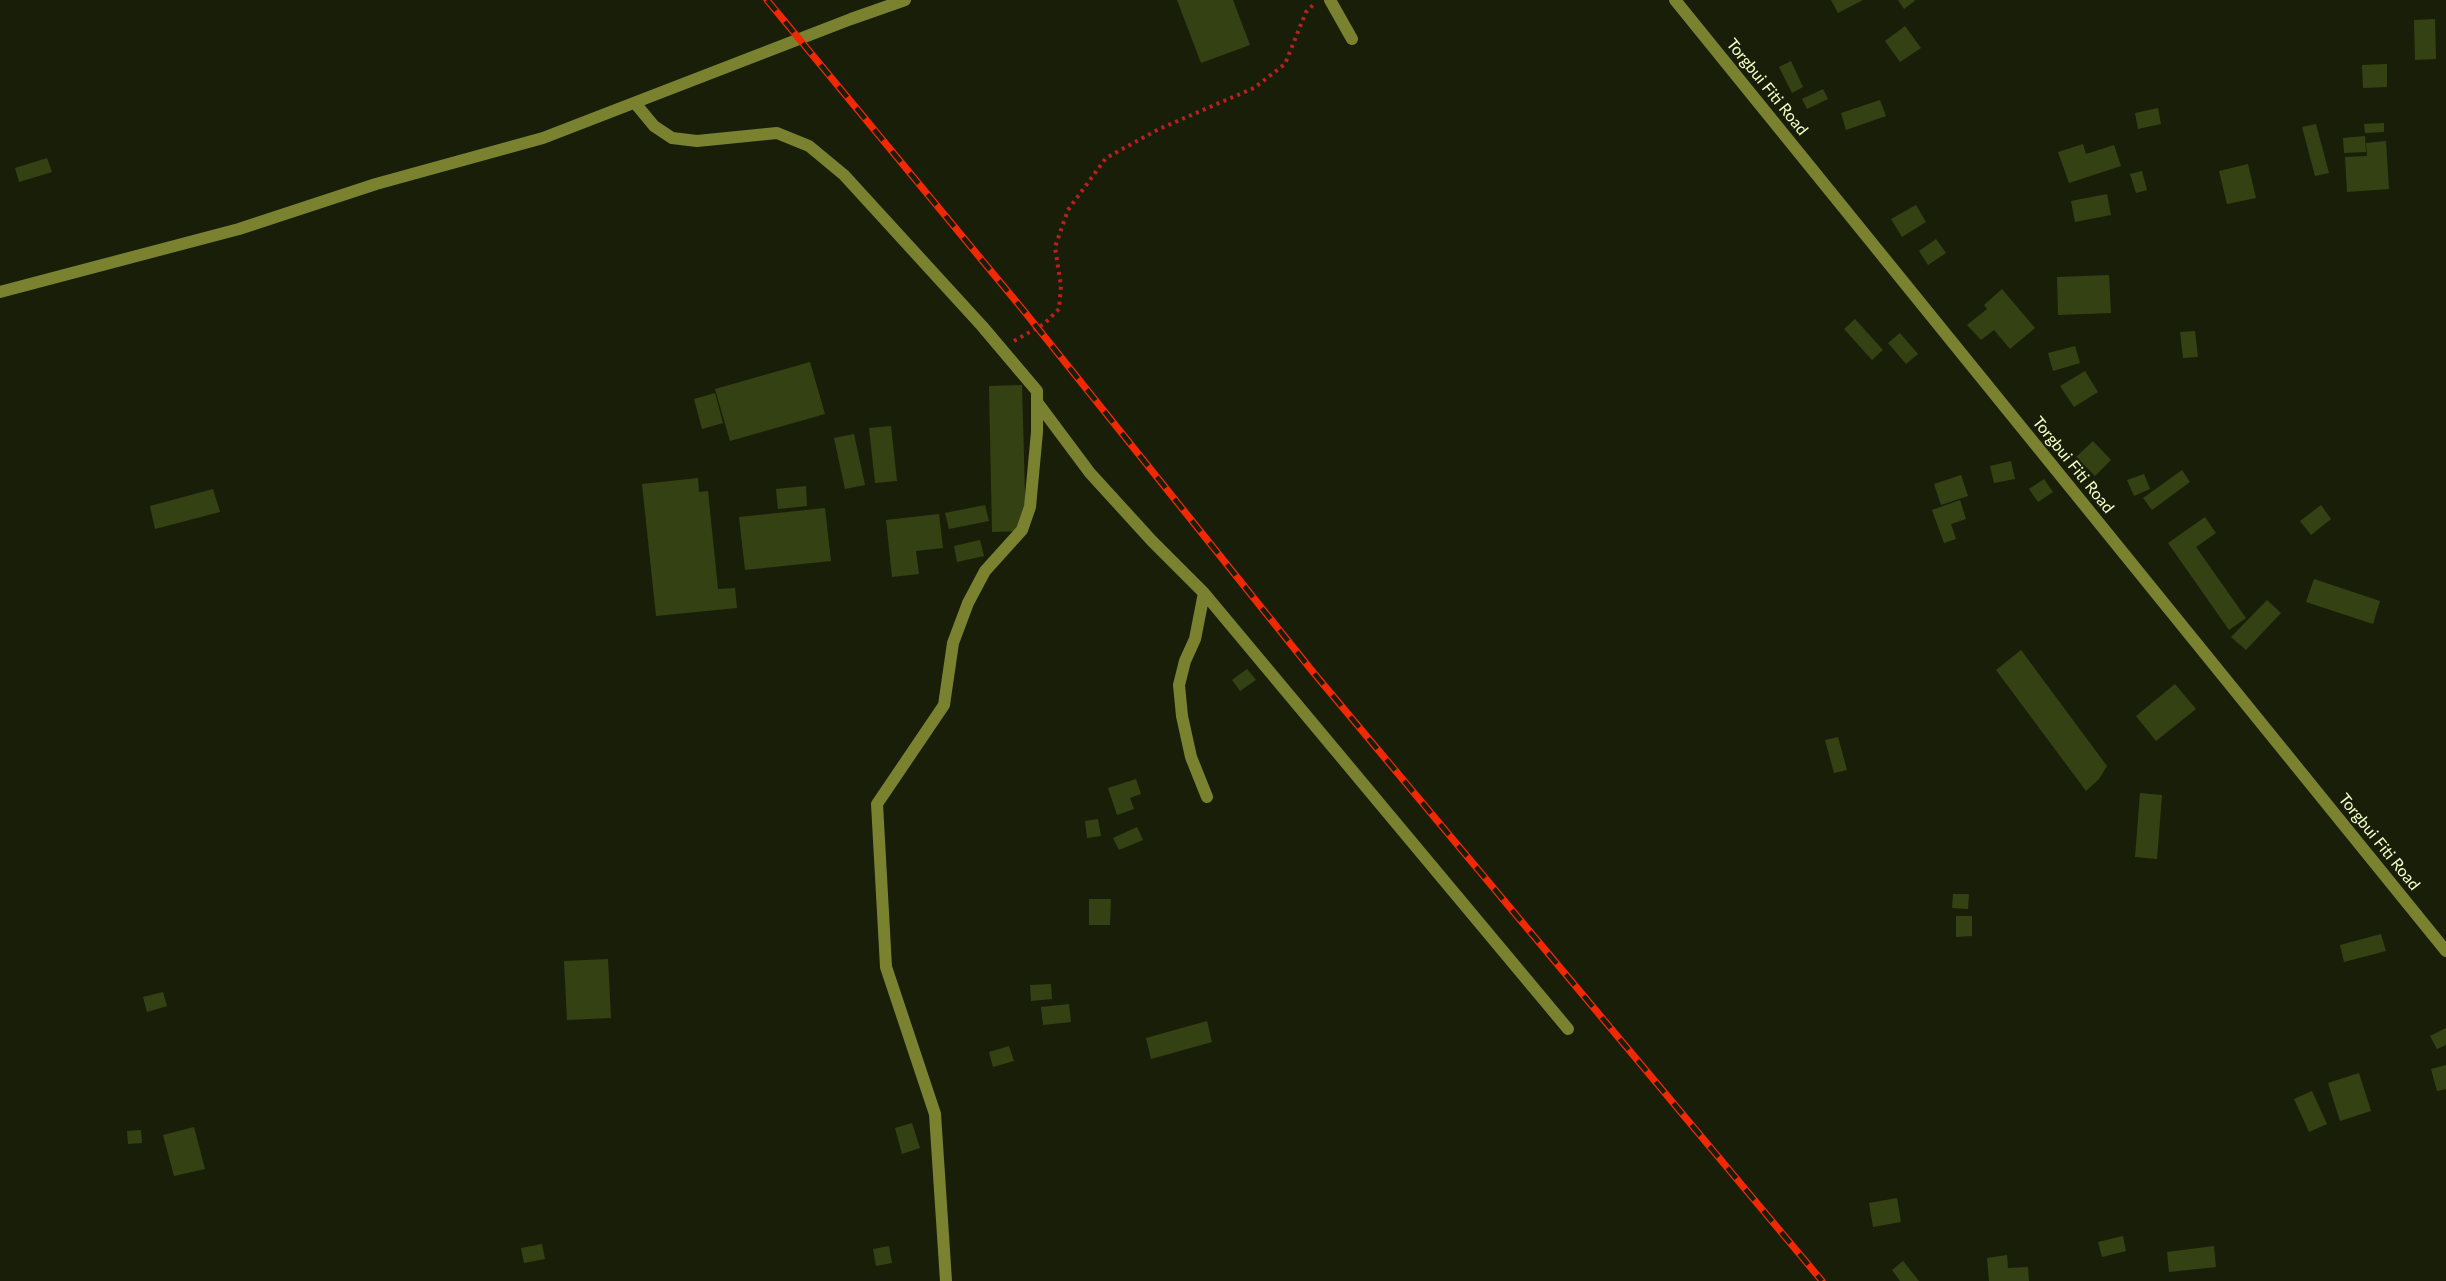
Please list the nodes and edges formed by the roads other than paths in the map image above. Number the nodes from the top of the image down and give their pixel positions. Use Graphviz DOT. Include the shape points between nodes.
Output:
graph roads {
  1 [pos="905,0"];
  2 [pos="1330,0"];
  3 [pos="1675,0"];
  4 [pos="1352,39"];
  5 [pos="635,103"];
  6 [pos="0,292"];
  7 [pos="1037,402"];
  8 [pos="1204,593"];
  9 [pos="1207,797"];
  10 [pos="2446,951"];
  11 [pos="1568,1029"];
  12 [pos="946,1281"];
  1 -- 5 [label="street"];
  2 -- 4 [label="street"];
  3 -- 10 [label="street, Torgbui Fiti Road"];
  5 -- 6 [label="street" via="543,138 376,184 239,229"];
  5 -- 7 [label="street" via="654,126 672,138 697,141 777,133 809,146 844,175 1001,349 1037,391"];
  7 -- 8 [label="street" via="1090,473"];
  7 -- 12 [label="street" via="1030,507 1022,530 985,571 972,595 952,643 944,705 877,804 886,967 935,1114"];
  8 -- 9 [label="street" via="1195,639 1179,685 1191,757"];
  8 -- 11 [label="street"];
}
